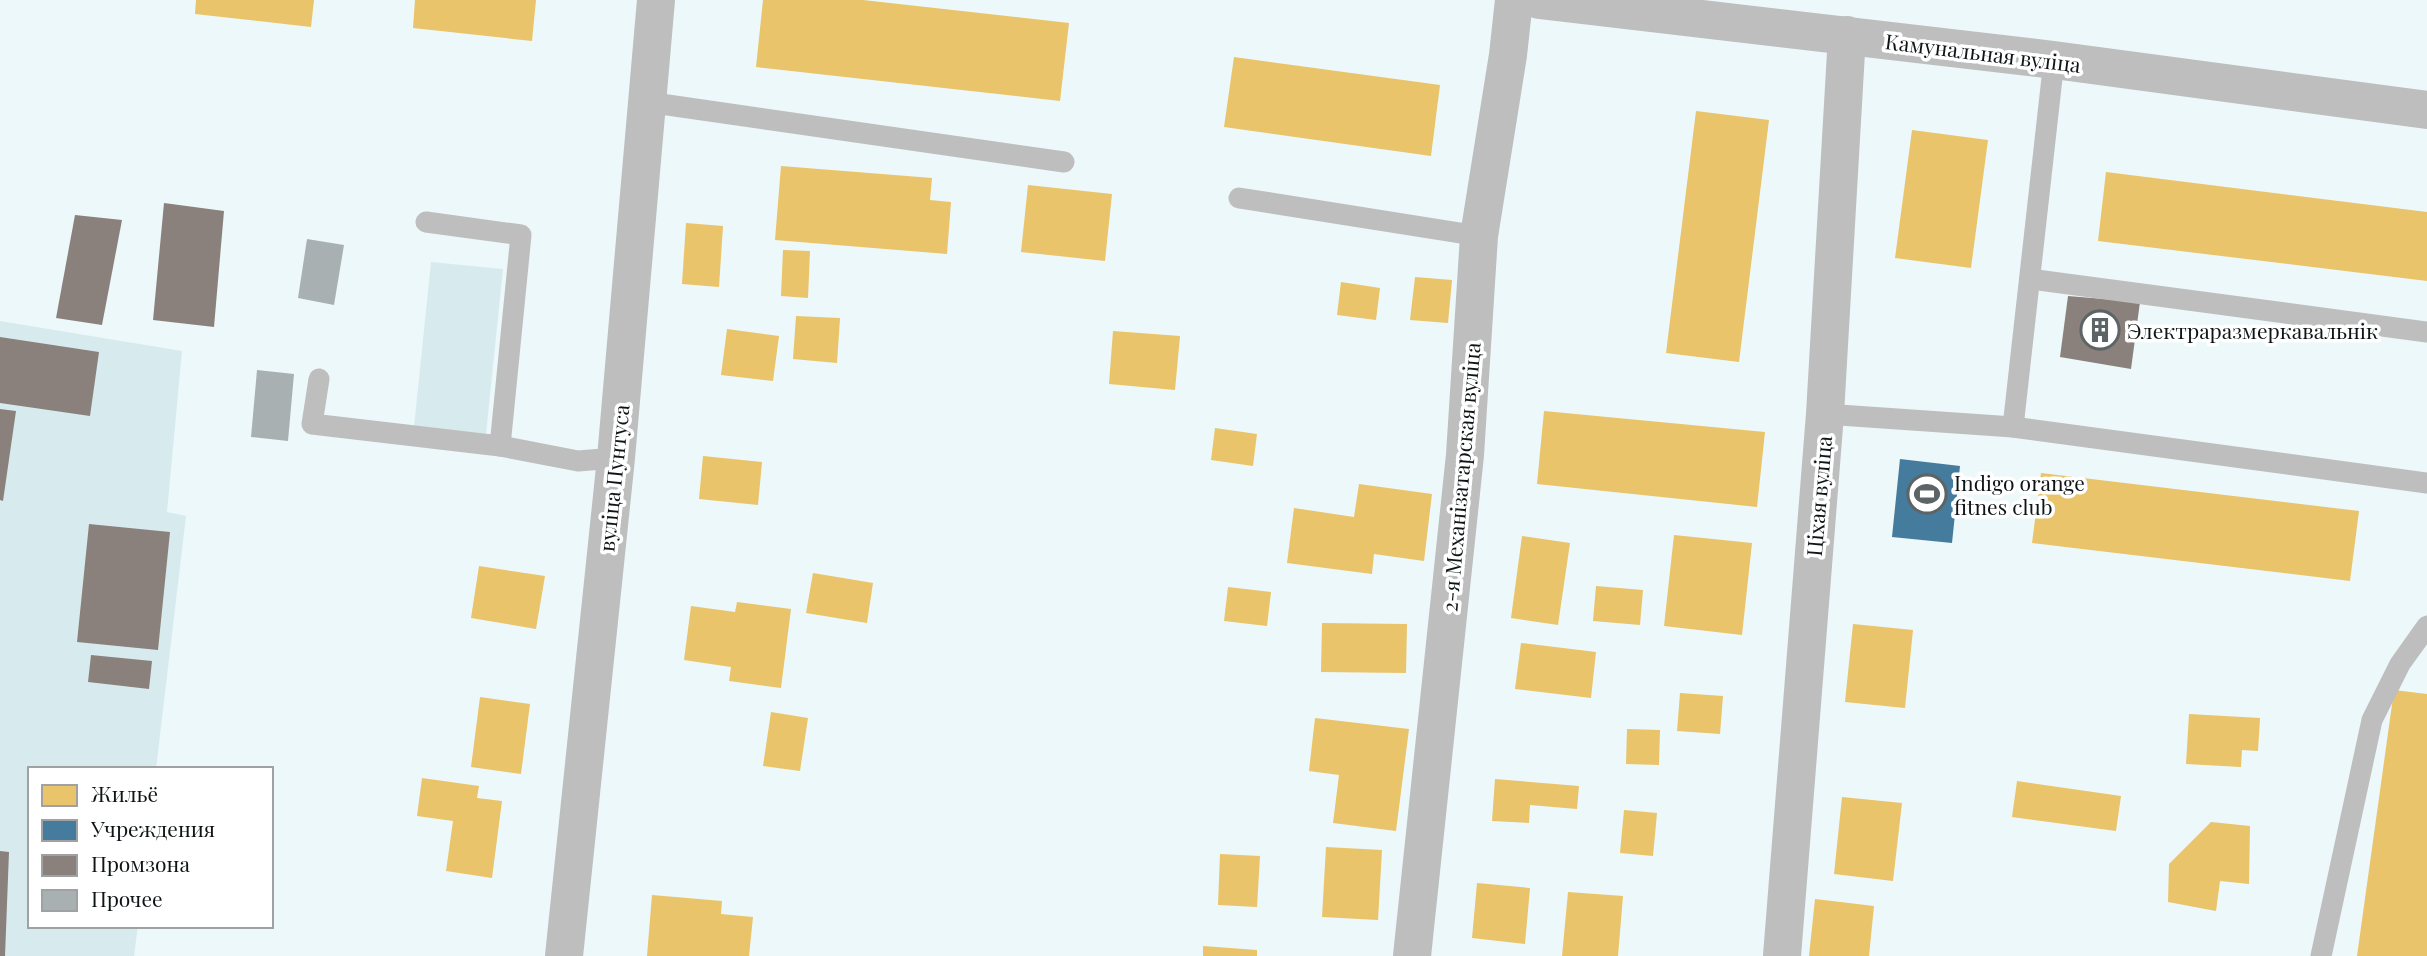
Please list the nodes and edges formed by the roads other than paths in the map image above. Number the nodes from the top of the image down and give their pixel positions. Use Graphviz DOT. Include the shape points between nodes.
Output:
graph roads {
  1 [pos="656,0"];
  2 [pos="1514,0"];
  3 [pos="1539,0"];
  4 [pos="1847,35"];
  5 [pos="2054,60"];
  6 [pos="647,102"];
  7 [pos="2427,110"];
  8 [pos="1064,162"];
  9 [pos="1239,198"];
  10 [pos="426,222"];
  11 [pos="1479,236"];
  12 [pos="2030,279"];
  13 [pos="2427,331"];
  14 [pos="319,379"];
  15 [pos="1825,414"];
  16 [pos="2013,427"];
  17 [pos="500,446"];
  18 [pos="616,458"];
  19 [pos="2427,483"];
  20 [pos="2427,626"];
  21 [pos="564,956"];
  22 [pos="1412,956"];
  23 [pos="1782,956"];
  24 [pos="2321,956"];
  1 -- 6 [label="street, вуліца Пунтуса"];
  2 -- 11 [label="street, 2-я Механізатарская вуліца"];
  3 -- 4 [label="street, Камунальная вуліца"];
  4 -- 5 [label="street, Камунальная вуліца"];
  4 -- 15 [label="street, Ціхая вуліца"];
  5 -- 7 [label="street, Камунальная вуліца"];
  5 -- 12 [label="lane"];
  6 -- 8 [label="lane"];
  6 -- 18 [label="street, вуліца Пунтуса"];
  9 -- 11 [label="lane"];
  10 -- 17 [label="lane" via="522,235"];
  11 -- 22 [label="street, 2-я Механізатарская вуліца" via="1465,455"];
  12 -- 13 [label="lane"];
  12 -- 16 [label="lane"];
  14 -- 17 [label="lane" via="312,424"];
  15 -- 16 [label="lane"];
  15 -- 23 [label="street, Ціхая вуліца"];
  16 -- 19 [label="lane"];
  17 -- 18 [label="lane" via="578,461"];
  18 -- 21 [label="street, вуліца Пунтуса"];
  20 -- 24 [label="lane" via="2400,664 2372,720"];
}
